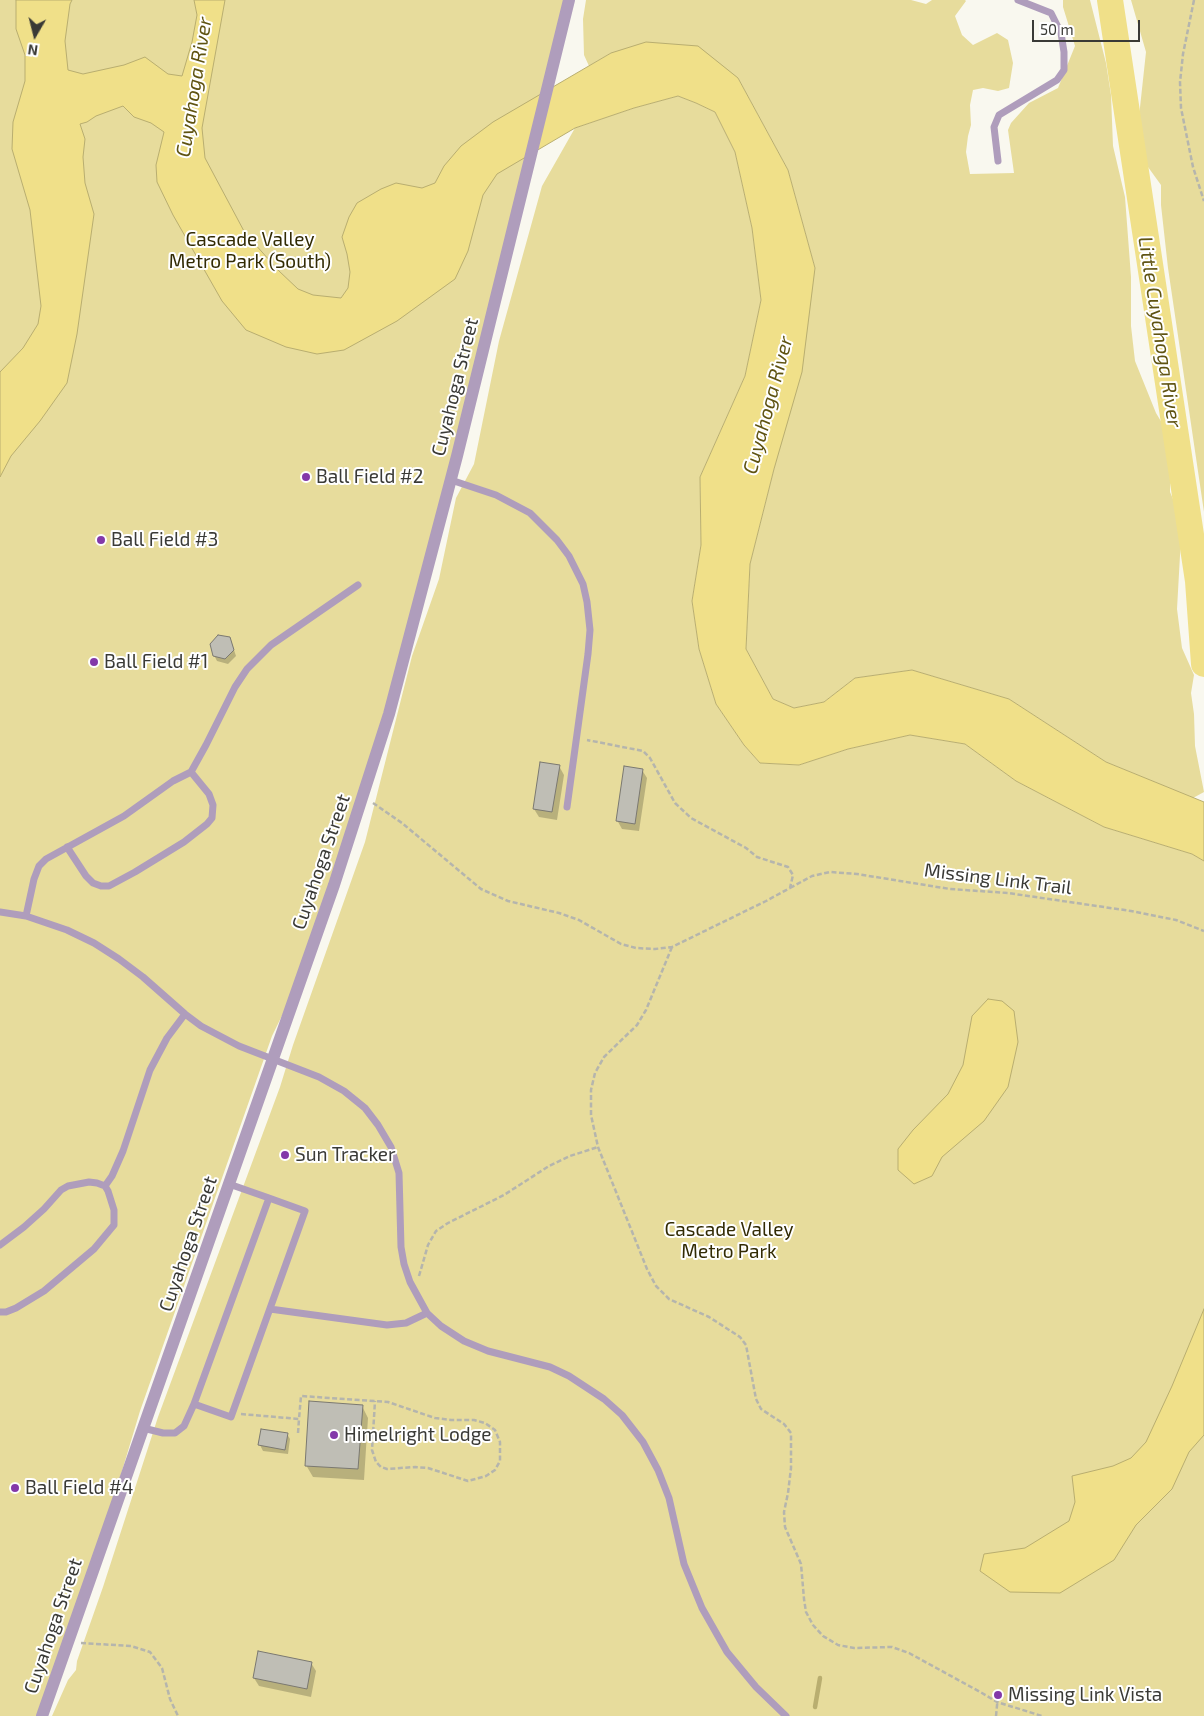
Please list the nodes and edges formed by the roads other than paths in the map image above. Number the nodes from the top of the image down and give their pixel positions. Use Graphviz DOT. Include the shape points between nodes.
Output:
graph roads {
  1 [pos="569,0"];
  2 [pos="1018,0"];
  3 [pos="998,161"];
  4 [pos="451,480"];
  5 [pos="358,585"];
  6 [pos="191,772"];
  7 [pos="567,807"];
  8 [pos="67,847"];
  9 [pos="0,912"];
  10 [pos="26,916"];
  11 [pos="185,1014"];
  12 [pos="272,1059"];
  13 [pos="229,1184"];
  14 [pos="105,1186"];
  15 [pos="269,1198"];
  16 [pos="0,1245"];
  17 [pos="270,1309"];
  18 [pos="0,1312"];
  19 [pos="427,1313"];
  20 [pos="194,1404"];
  21 [pos="142,1428"];
  22 [pos="42,1716"];
  23 [pos="786,1716"];
  1 -- 4 [label="street, Cuyahoga Street"];
  2 -- 3 [label="lane" via="1051,13 1061,33 1064,70 1057,80 999,115 994,126"];
  4 -- 7 [label="lane" via="496,495 530,513 557,540 583,584 590,630"];
  4 -- 12 [label="street, Cuyahoga Street" via="389,714 334,885"];
  5 -- 6 [label="lane" via="271,644 247,669"];
  6 -- 8 [label="lane" via="124,816"];
  6 -- 8 [label="lane" via="209,794 213,805 212,818 184,842 135,872 110,886 101,886 86,876"];
  8 -- 10 [label="lane" via="39,866"];
  9 -- 10 [label="lane"];
  10 -- 11 [label="lane" via="67,930 119,958"];
  11 -- 12 [label="lane" via="218,1036"];
  11 -- 14 [label="lane" via="150,1070 123,1151"];
  12 -- 13 [label="street, Cuyahoga Street"];
  12 -- 19 [label="lane" via="319,1076 344,1091 365,1108 391,1147 398,1173 400,1247 412,1287"];
  13 -- 15 [label="lane"];
  13 -- 21 [label="street, Cuyahoga Street"];
  14 -- 16 [label="lane" via="76,1183 61,1190 38,1215"];
  14 -- 18 [label="lane" via="114,1210 111,1229 94,1249 44,1291 16,1308"];
  15 -- 17 [label="lane" via="305,1211"];
  15 -- 20 [label="lane"];
  17 -- 19 [label="lane" via="387,1325 406,1323"];
  17 -- 20 [label="lane" via="231,1417"];
  19 -- 23 [label="lane" via="464,1341 488,1351 550,1367 569,1376 622,1415 643,1442 658,1470 669,1498 684,1564 702,1608 727,1652"];
  20 -- 21 [label="lane" via="184,1426 175,1433"];
  21 -- 22 [label="street, Cuyahoga Street"];
}
